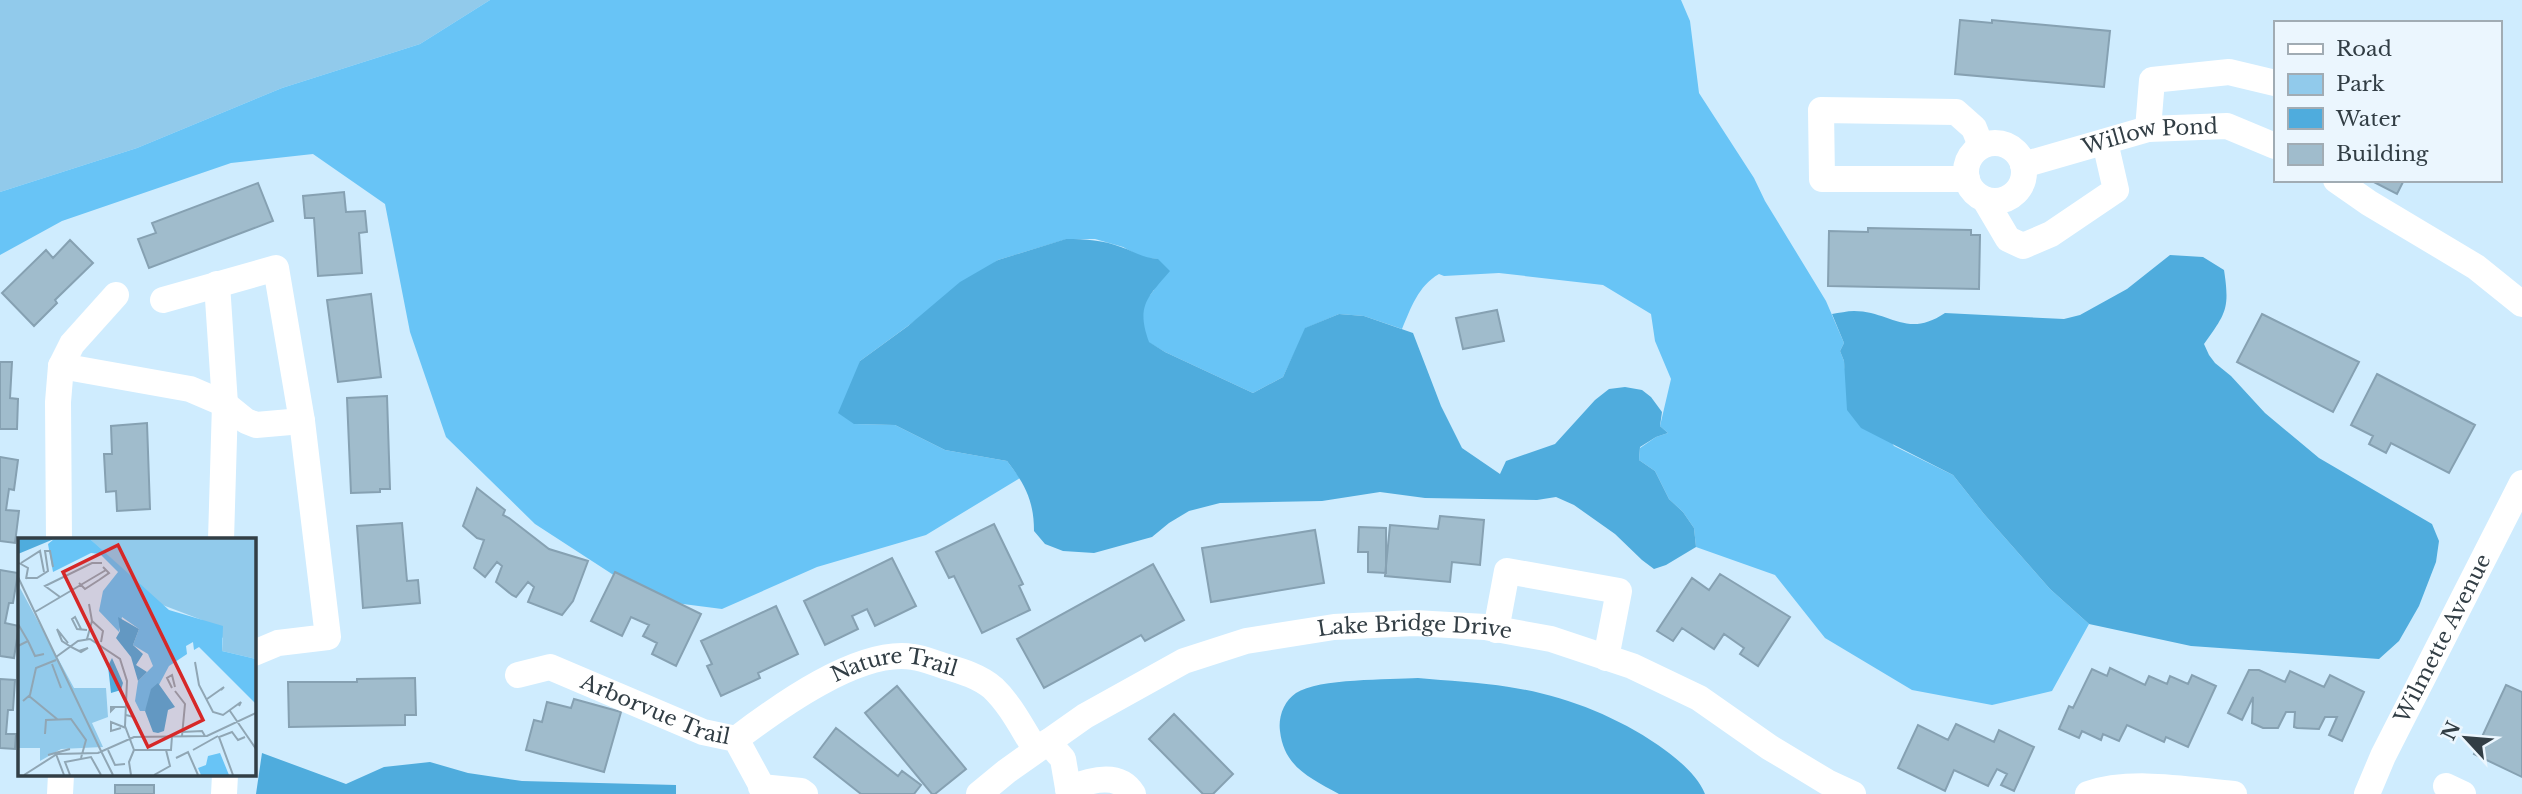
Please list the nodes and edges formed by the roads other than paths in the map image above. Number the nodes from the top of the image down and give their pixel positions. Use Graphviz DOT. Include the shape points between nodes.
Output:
graph roads {
  1 [pos="2274,83"];
  2 [pos="2148,130"];
  3 [pos="2105,142"];
  4 [pos="1982,146"];
  5 [pos="2274,146"];
  6 [pos="2023,165"];
  7 [pos="1967,179"];
  8 [pos="2339,182"];
  9 [pos="1985,200"];
  10 [pos="217,284"];
  11 [pos="116,295"];
  12 [pos="163,300"];
  13 [pos="2522,304"];
  14 [pos="61,366"];
  15 [pos="225,404"];
  16 [pos="302,421"];
  17 [pos="2522,483"];
  18 [pos="59,538"];
  19 [pos="221,538"];
  20 [pos="1496,630"];
  21 [pos="256,652"];
  22 [pos="1606,658"];
  23 [pos="518,675"];
  24 [pos="736,739"];
  25 [pos="1042,746"];
  26 [pos="61,776"];
  27 [pos="225,776"];
  28 [pos="763,790"];
  29 [pos="1068,791"];
  30 [pos="61,794"];
  31 [pos="224,794"];
  32 [pos="805,794"];
  33 [pos="979,794"];
  34 [pos="1133,794"];
  35 [pos="1853,794"];
  36 [pos="2088,794"];
  37 [pos="2234,794"];
  38 [pos="2367,794"];
  1 -- 2 [label="street" via="2229,72 2152,80"];
  2 -- 3 [label="street, Willow Pond"];
  2 -- 5 [label="street, Willow Pond" via="2227,126"];
  3 -- 6 [label="street, Willow Pond"];
  3 -- 9 [label="street" via="2116,190 2051,234 2023,246 2008,239"];
  4 -- 6 [label="street" via="2010,146"];
  4 -- 7 [label="street" via="1968,160"];
  4 -- 7 [label="street" via="1974,128 1956,112 1821,110 1822,178"];
  6 -- 9 [label="street" via="2023,180 2012,195"];
  7 -- 9 [label="street"];
  8 -- 13 [label="street" via="2476,267"];
  10 -- 12 [label="street"];
  10 -- 15 [label="street"];
  10 -- 16 [label="street" via="276,268"];
  11 -- 14 [label="street" via="72,344"];
  14 -- 15 [label="street" via="190,389"];
  14 -- 18 [label="street"];
  15 -- 16 [label="street" via="256,425"];
  15 -- 19 [label="street"];
  16 -- 21 [label="street" via="328,637 278,643"];
  17 -- 38 [label="street, Wilmette Avenue"];
  20 -- 22 [label="street, Lake Bridge Drive" via="1551,639"];
  20 -- 22 [label="street" via="1507,570 1619,591"];
  20 -- 25 [label="street, Lake Bridge Drive" via="1414,623 1334,627 1246,641 1184,661 1085,716"];
  22 -- 35 [label="street, Lake Bridge Drive" via="1699,698 1769,747"];
  23 -- 24 [label="street, Arborvue Trail" via="550,667 703,732"];
  24 -- 25 [label="street, Nature Trail" via="805,690 863,664 912,656 975,676 993,688"];
  24 -- 28 [label="street, Arborvue Trail"];
  25 -- 29 [label="street, Nature Trail" via="1063,759"];
  25 -- 33 [label="street, Lake Bridge Drive"];
  26 -- 30 [label="street"];
  27 -- 31 [label="street"];
  28 -- 32 [label="street"];
  29 -- 34 [label="street" via="1085,781 1110,779"];
  36 -- 37 [label="street" via="2155,787"];
}
